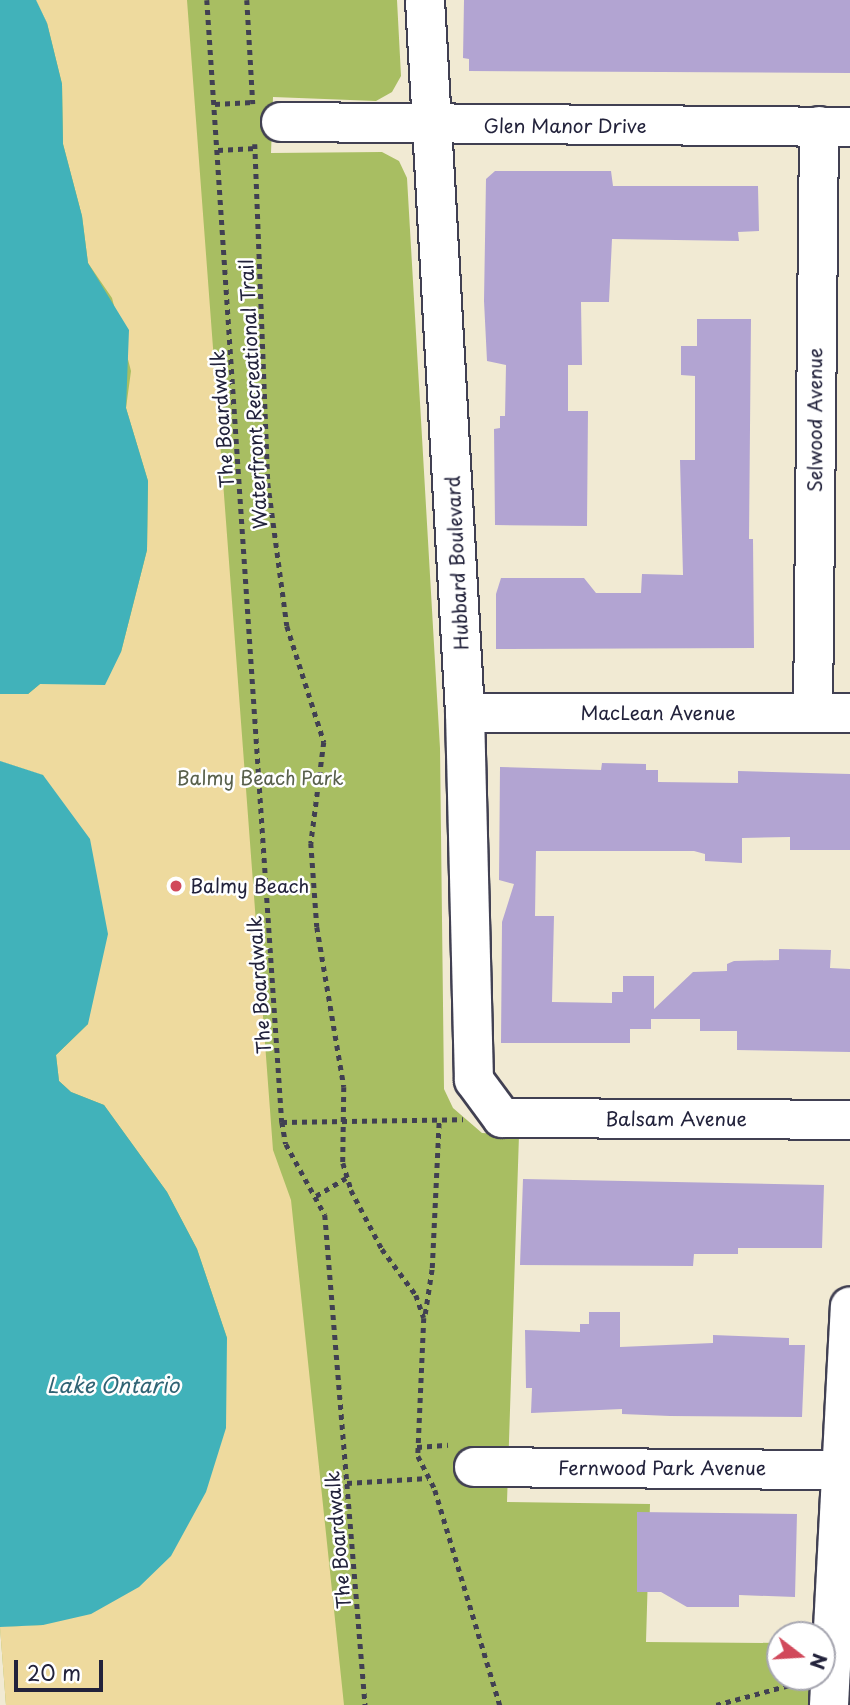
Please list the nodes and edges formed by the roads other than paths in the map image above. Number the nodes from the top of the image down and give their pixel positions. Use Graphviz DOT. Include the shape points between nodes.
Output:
graph roads {
  1 [pos="425,0"];
  2 [pos="259,125"];
  3 [pos="432,125"];
  4 [pos="834,126"];
  5 [pos="465,713"];
  6 [pos="832,713"];
  7 [pos="502,1118"];
  8 [pos="850,1120"];
  9 [pos="850,1307"];
  10 [pos="474,1467"];
  11 [pos="847,1470"];
  12 [pos="829,1705"];
  1 -- 3 [label="street, Hubbard Boulevard"];
  2 -- 3 [label="street, Glen Manor Drive"];
  3 -- 4 [label="street, Glen Manor Drive"];
  3 -- 5 [label="street, Hubbard Boulevard"];
  4 -- 6 [label="street, Selwood Avenue"];
  5 -- 6 [label="street, MacLean Avenue"];
  5 -- 7 [label="street, Hubbard Boulevard" via="474,1080"];
  7 -- 8 [label="street, Balsam Avenue"];
  9 -- 11 [label="street"];
  10 -- 11 [label="street, Fernwood Park Avenue"];
  11 -- 12 [label="street"];
}
